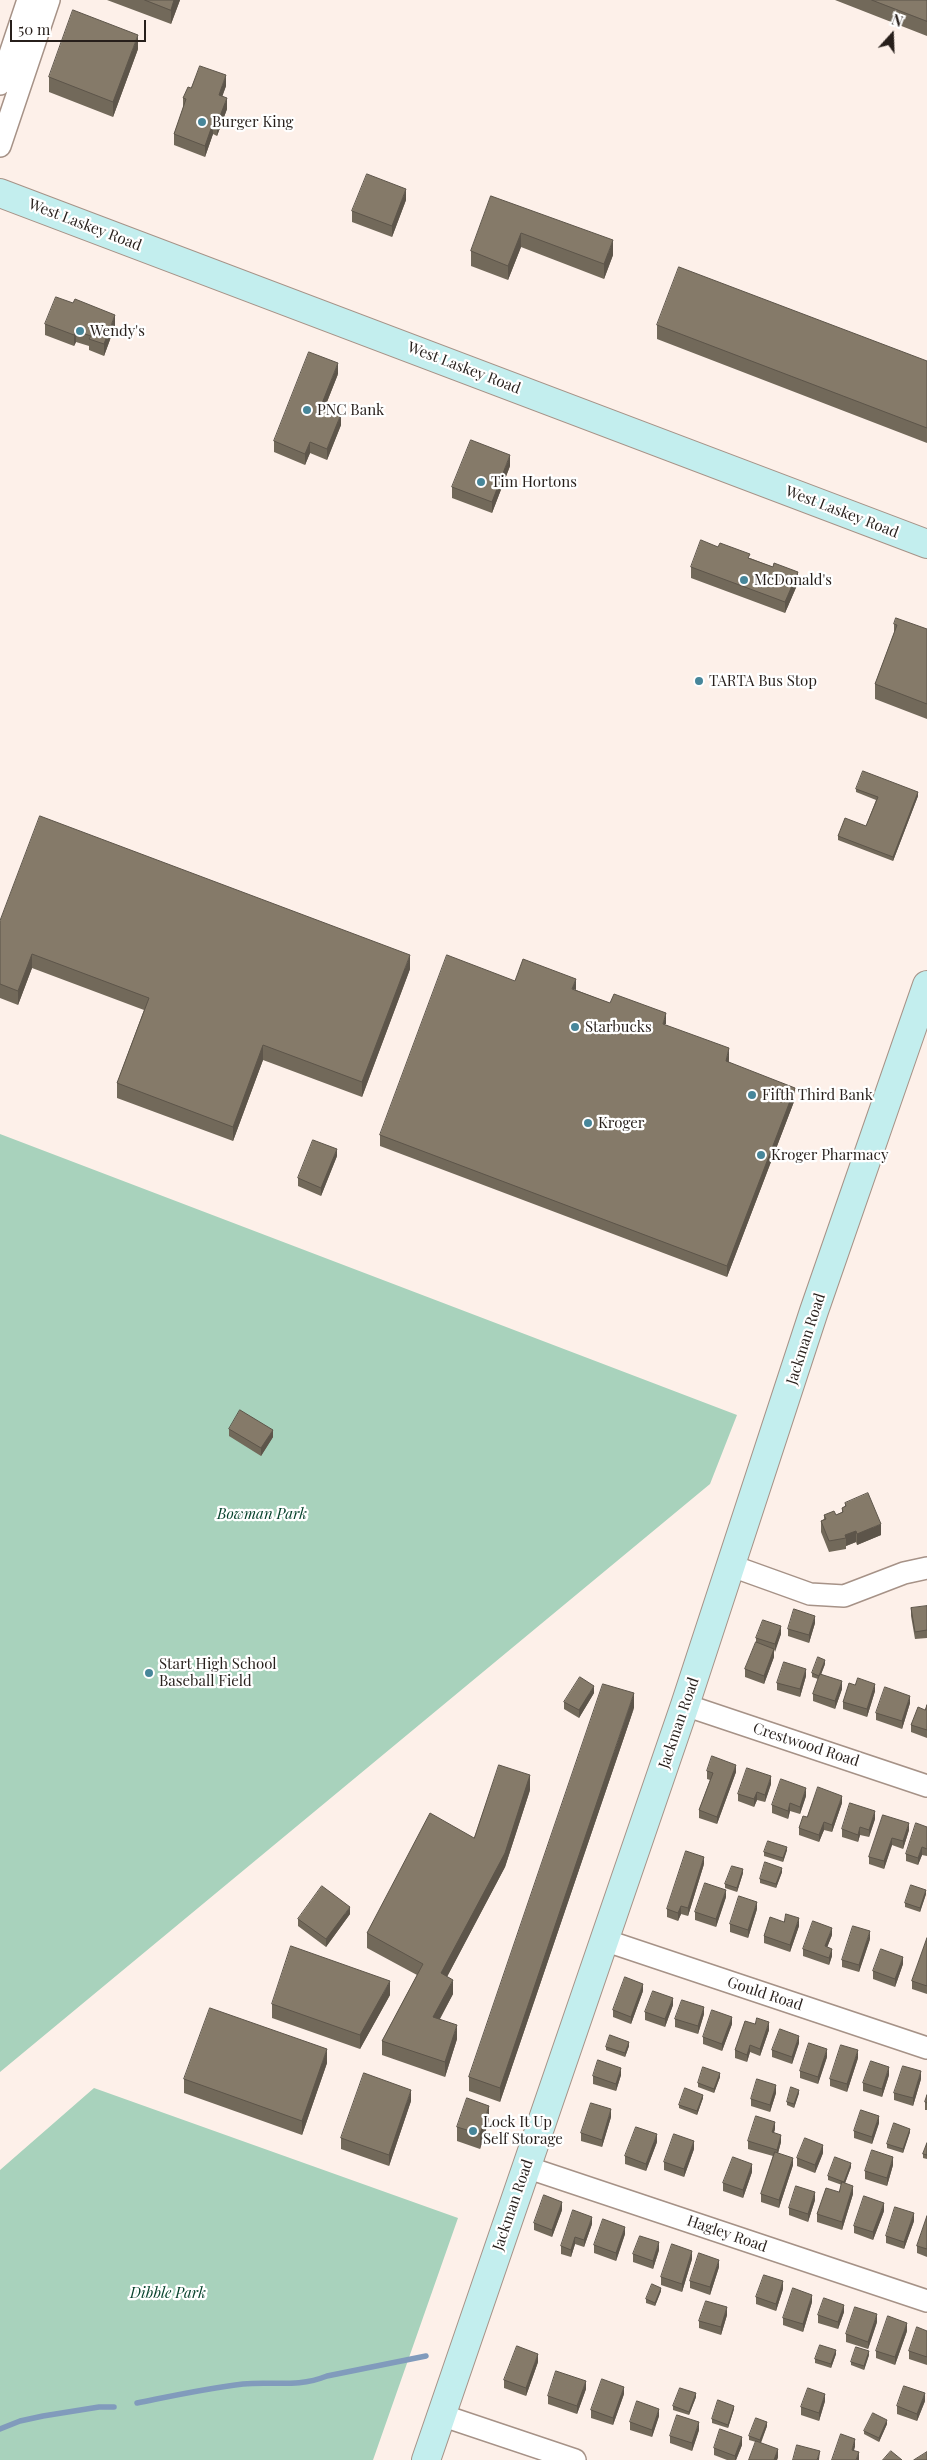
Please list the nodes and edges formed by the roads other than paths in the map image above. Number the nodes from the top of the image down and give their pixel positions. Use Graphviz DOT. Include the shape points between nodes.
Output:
graph roads {
  1 [pos="28,0"];
  2 [pos="49,0"];
  3 [pos="0,84"];
  4 [pos="0,146"];
  5 [pos="0,193"];
  6 [pos="927,544"];
  7 [pos="927,985"];
  8 [pos="732,1566"];
  9 [pos="927,1568"];
  10 [pos="685,1705"];
  11 [pos="927,1786"];
  12 [pos="604,1940"];
  13 [pos="927,2048"];
  14 [pos="526,2167"];
  15 [pos="927,2302"];
  16 [pos="442,2415"];
  17 [pos="426,2460"];
  18 [pos="575,2460"];
  1 -- 3 [label="street"];
  2 -- 4 [label="street"];
  5 -- 6 [label="main road, West Laskey Road"];
  7 -- 8 [label="main road, Jackman Road" via="814,1311"];
  8 -- 9 [label="street" via="810,1594 844,1596 904,1573"];
  8 -- 10 [label="main road, Jackman Road"];
  10 -- 11 [label="street, Crestwood Road"];
  10 -- 12 [label="main road, Jackman Road"];
  12 -- 13 [label="street, Gould Road"];
  12 -- 14 [label="main road, Jackman Road"];
  14 -- 15 [label="street, Hagley Road"];
  14 -- 16 [label="main road, Jackman Road"];
  16 -- 17 [label="main road, Jackman Road"];
  16 -- 18 [label="street"];
}
